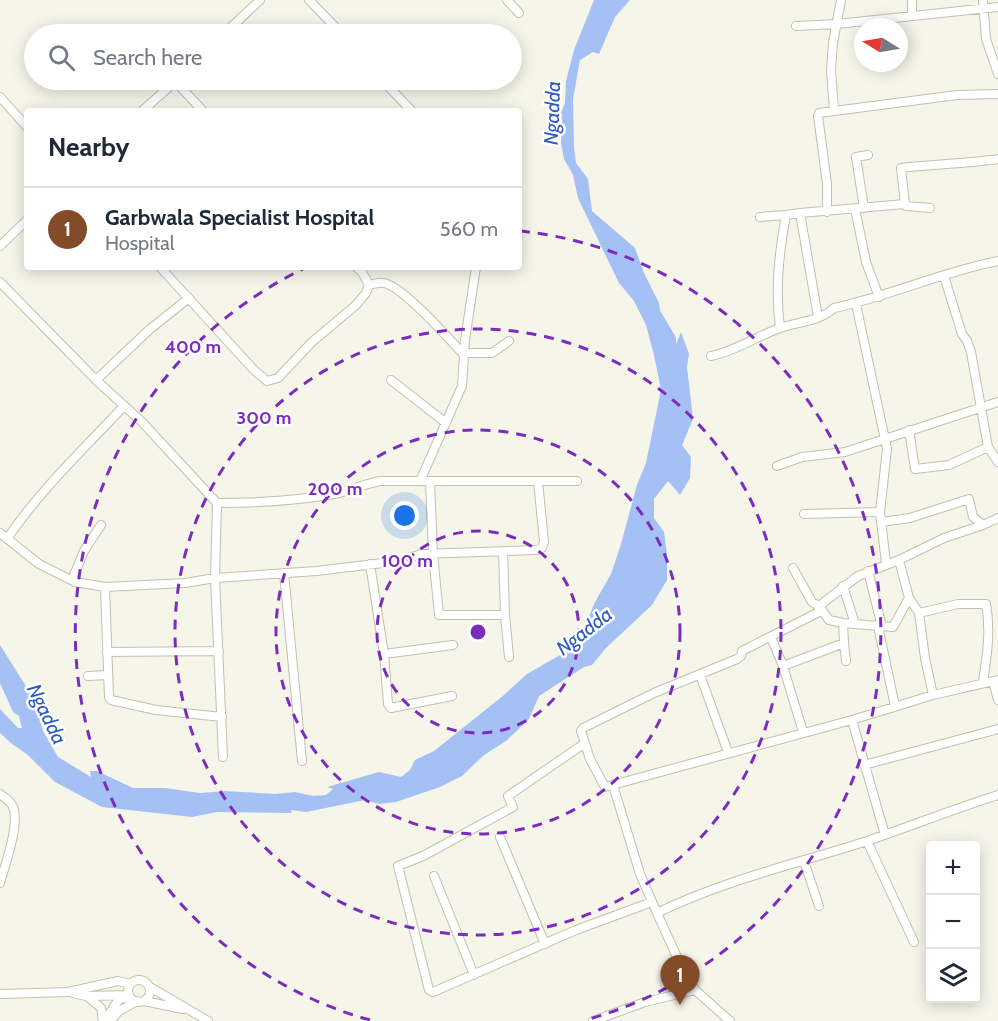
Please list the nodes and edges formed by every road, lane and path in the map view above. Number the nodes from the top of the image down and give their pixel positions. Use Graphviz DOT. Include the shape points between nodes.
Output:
graph roads {
  1 [pos="260,0"];
  2 [pos="309,0"];
  3 [pos="507,0"];
  4 [pos="842,0"];
  5 [pos="912,0"];
  6 [pos="983,4"];
  7 [pos="998,7"];
  8 [pos="519,12"];
  9 [pos="912,15"];
  10 [pos="235,24"];
  11 [pos="332,24"];
  12 [pos="837,24"];
  13 [pos="796,26"];
  14 [pos="998,74"];
  15 [pos="165,90"];
  16 [pos="185,90"];
  17 [pos="392,90"];
  18 [pos="998,94"];
  19 [pos="0,97"];
  20 [pos="145,108"];
  21 [pos="200,108"];
  22 [pos="409,108"];
  23 [pos="834,111"];
  24 [pos="24,124"];
  25 [pos="868,155"];
  26 [pos="998,159"];
  27 [pos="905,204"];
  28 [pos="864,208"];
  29 [pos="930,208"];
  30 [pos="855,209"];
  31 [pos="827,212"];
  32 [pos="800,213"];
  33 [pos="786,215"];
  34 [pos="760,218"];
  35 [pos="24,223"];
  36 [pos="0,246"];
  37 [pos="998,261"];
  38 [pos="163,270"];
  39 [pos="360,270"];
  40 [pos="476,270"];
  41 [pos="944,276"];
  42 [pos="0,282"];
  43 [pos="369,285"];
  44 [pos="879,297"];
  45 [pos="189,298"];
  46 [pos="856,304"];
  47 [pos="818,317"];
  48 [pos="780,328"];
  49 [pos="509,341"];
  50 [pos="464,354"];
  51 [pos="711,356"];
  52 [pos="96,380"];
  53 [pos="391,380"];
  54 [pos="998,402"];
  55 [pos="123,407"];
  56 [pos="980,408"];
  57 [pos="446,423"];
  58 [pos="909,430"];
  59 [pos="884,438"];
  60 [pos="988,447"];
  61 [pos="998,462"];
  62 [pos="777,466"];
  63 [pos="420,481"];
  64 [pos="430,481"];
  65 [pos="538,481"];
  66 [pos="577,481"];
  67 [pos="217,503"];
  68 [pos="880,512"];
  69 [pos="804,514"];
  70 [pos="998,518"];
  71 [pos="881,522"];
  72 [pos="101,525"];
  73 [pos="983,525"];
  74 [pos="0,534"];
  75 [pos="7,539"];
  76 [pos="503,551"];
  77 [pos="433,554"];
  78 [pos="899,560"];
  79 [pos="886,563"];
  80 [pos="370,564"];
  81 [pos="794,568"];
  82 [pos="868,571"];
  83 [pos="284,573"];
  84 [pos="215,578"];
  85 [pos="72,580"];
  86 [pos="843,586"];
  87 [pos="105,587"];
  88 [pos="909,598"];
  89 [pos="819,606"];
  90 [pos="919,613"];
  91 [pos="505,615"];
  92 [pos="843,623"];
  93 [pos="855,624"];
  94 [pos="878,626"];
  95 [pos="771,637"];
  96 [pos="844,643"];
  97 [pos="453,645"];
  98 [pos="219,651"];
  99 [pos="107,652"];
  100 [pos="384,654"];
  101 [pos="509,657"];
  102 [pos="846,662"];
  103 [pos="783,666"];
  104 [pos="108,675"];
  105 [pos="699,675"];
  106 [pos="88,676"];
  107 [pos="996,680"];
  108 [pos="983,682"];
  109 [pos="933,695"];
  110 [pos="452,696"];
  111 [pos="998,700"];
  112 [pos="895,706"];
  113 [pos="222,717"];
  114 [pos="852,720"];
  115 [pos="998,729"];
  116 [pos="803,732"];
  117 [pos="585,743"];
  118 [pos="728,752"];
  119 [pos="223,757"];
  120 [pos="302,761"];
  121 [pos="864,765"];
  122 [pos="613,785"];
  123 [pos="0,794"];
  124 [pos="998,795"];
  125 [pos="885,835"];
  126 [pos="500,837"];
  127 [pos="867,841"];
  128 [pos="804,861"];
  129 [pos="434,876"];
  130 [pos="0,883"];
  131 [pos="652,902"];
  132 [pos="819,906"];
  133 [pos="657,914"];
  134 [pos="914,942"];
  135 [pos="544,944"];
  136 [pos="474,975"];
  137 [pos="131,984"];
  138 [pos="150,987"];
  139 [pos="695,990"];
  140 [pos="68,992"];
  141 [pos="0,994"];
  142 [pos="86,996"];
  143 [pos="135,999"];
  144 [pos="191,1011"];
  145 [pos="104,1021"];
  146 [pos="110,1021"];
  147 [pos="208,1021"];
  148 [pos="593,1021"];
  149 [pos="730,1021"];
  1 -- 10 [label="street"];
  2 -- 11 [label="street"];
  3 -- 8 [label="street"];
  4 -- 12 [label="street"];
  5 -- 9 [label="street"];
  6 -- 7 [label="street"];
  6 -- 9 [label="street"];
  6 -- 14 [label="street" via="986,39"];
  9 -- 12 [label="street"];
  12 -- 13 [label="street"];
  12 -- 23 [label="street" via="831,70"];
  15 -- 20 [label="street"];
  16 -- 21 [label="street"];
  17 -- 22 [label="street"];
  18 -- 23 [label="street" via="957,95"];
  19 -- 24 [label="street"];
  23 -- 31 [label="street" via="818,116"];
  25 -- 28 [label="street" via="856,157"];
  26 -- 27 [label="street" via="901,168"];
  27 -- 28 [label="street"];
  27 -- 29 [label="street"];
  28 -- 30 [label="street"];
  30 -- 31 [label="street"];
  30 -- 44 [label="street" via="866,262"];
  31 -- 32 [label="street"];
  32 -- 33 [label="street"];
  32 -- 47 [label="street"];
  33 -- 34 [label="street"];
  33 -- 48 [label="street" via="777,269"];
  35 -- 36 [label="street"];
  37 -- 41 [label="street"];
  38 -- 45 [label="street"];
  39 -- 43 [label="street"];
  40 -- 50 [label="street"];
  41 -- 44 [label="street"];
  41 -- 56 [label="street" via="971,352"];
  42 -- 52 [label="street"];
  43 -- 45 [label="street" via="356,305 312,342 278,378 267,381"];
  43 -- 50 [label="street" via="384,282 410,299"];
  44 -- 46 [label="street"];
  45 -- 52 [label="street"];
  46 -- 47 [label="street" via="834,308"];
  46 -- 59 [label="street"];
  47 -- 48 [label="street"];
  48 -- 51 [label="street"];
  49 -- 50 [label="street" via="492,353"];
  50 -- 57 [label="street" via="462,386"];
  52 -- 55 [label="street"];
  53 -- 57 [label="street"];
  54 -- 56 [label="street"];
  55 -- 67 [label="street" via="142,422"];
  55 -- 75 [label="street" via="69,461"];
  56 -- 58 [label="street"];
  56 -- 60 [label="street"];
  57 -- 63 [label="street"];
  58 -- 59 [label="street"];
  58 -- 60 [label="street" via="915,468 949,465"];
  59 -- 62 [label="street" via="845,452 802,457"];
  59 -- 68 [label="street" via="887,449"];
  60 -- 61 [label="street"];
  63 -- 64 [label="street"];
  63 -- 67 [label="street" via="380,481 338,494 269,503"];
  64 -- 65 [label="street"];
  64 -- 77 [label="street"];
  65 -- 66 [label="street"];
  65 -- 76 [label="street" via="545,534 542,548"];
  67 -- 84 [label="street"];
  68 -- 69 [label="street"];
  68 -- 71 [label="street"];
  70 -- 73 [label="street"];
  71 -- 73 [label="street" via="910,518 969,499 973,517"];
  71 -- 79 [label="street"];
  72 -- 85 [label="street"];
  73 -- 78 [label="street"];
  74 -- 75 [label="street"];
  75 -- 85 [label="street" via="39,564"];
  76 -- 77 [label="street"];
  76 -- 91 [label="street"];
  77 -- 80 [label="street"];
  77 -- 91 [label="street" via="439,615"];
  78 -- 79 [label="street"];
  78 -- 88 [label="street"];
  79 -- 82 [label="street"];
  80 -- 83 [label="street"];
  80 -- 100 [label="street"];
  81 -- 89 [label="street" via="812,602"];
  82 -- 86 [label="street"];
  82 -- 94 [label="street" via="881,623"];
  83 -- 84 [label="street"];
  83 -- 120 [label="street"];
  84 -- 87 [label="street"];
  84 -- 98 [label="street"];
  85 -- 87 [label="street"];
  86 -- 89 [label="street"];
  86 -- 93 [label="street"];
  87 -- 99 [label="street"];
  88 -- 90 [label="street"];
  88 -- 94 [label="street" via="893,627"];
  89 -- 92 [label="street" via="829,620"];
  89 -- 95 [label="street" via="819,612"];
  90 -- 108 [label="street" via="957,604 986,604 990,641"];
  90 -- 109 [label="street"];
  91 -- 101 [label="street"];
  92 -- 93 [label="street"];
  92 -- 96 [label="street"];
  93 -- 94 [label="street"];
  94 -- 112 [label="street"];
  95 -- 103 [label="street"];
  95 -- 105 [label="street" via="742,651 733,661"];
  96 -- 102 [label="street"];
  96 -- 103 [label="street"];
  97 -- 100 [label="street"];
  98 -- 99 [label="street"];
  98 -- 113 [label="street"];
  99 -- 104 [label="street"];
  100 -- 110 [label="street" via="388,704 392,708"];
  103 -- 116 [label="street"];
  104 -- 106 [label="street"];
  104 -- 113 [label="street" via="111,700 156,710"];
  105 -- 117 [label="street" via="583,728"];
  105 -- 118 [label="street"];
  107 -- 108 [label="street"];
  107 -- 111 [label="street"];
  108 -- 109 [label="street"];
  109 -- 112 [label="street"];
  112 -- 114 [label="street"];
  113 -- 119 [label="street"];
  114 -- 116 [label="street"];
  114 -- 121 [label="street"];
  115 -- 121 [label="street"];
  116 -- 118 [label="street"];
  117 -- 122 [label="street" via="605,787"];
  117 -- 136 [label="street" via="508,796 513,807 398,866 429,990 433,992"];
  118 -- 122 [label="street"];
  121 -- 125 [label="street"];
  122 -- 131 [label="street"];
  123 -- 130 [label="street" via="14,808 15,816"];
  124 -- 125 [label="street"];
  125 -- 127 [label="street"];
  126 -- 135 [label="street"];
  127 -- 128 [label="street"];
  127 -- 134 [label="street"];
  128 -- 132 [label="street"];
  128 -- 133 [label="street" via="725,886"];
  129 -- 136 [label="street"];
  131 -- 133 [label="street"];
  131 -- 135 [label="street"];
  133 -- 139 [label="street"];
  135 -- 136 [label="street"];
  137 -- 138 [label="street" via="142,980"];
  137 -- 140 [label="street" via="118,981"];
  137 -- 143 [label="street"];
  138 -- 143 [label="street" via="149,995"];
  138 -- 144 [label="street"];
  139 -- 148 [label="street" via="645,1002"];
  139 -- 149 [label="street"];
  140 -- 141 [label="street"];
  140 -- 142 [label="street"];
  142 -- 143 [label="street"];
  142 -- 145 [label="street" via="100,1008"];
  143 -- 144 [label="street"];
  143 -- 145 [label="street" via="119,999"];
  143 -- 146 [label="street"];
  144 -- 147 [label="street"];
}
